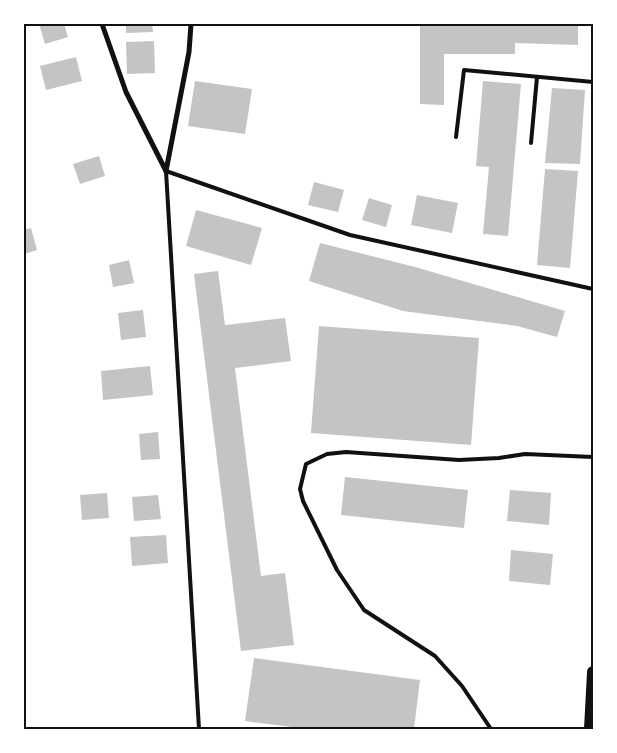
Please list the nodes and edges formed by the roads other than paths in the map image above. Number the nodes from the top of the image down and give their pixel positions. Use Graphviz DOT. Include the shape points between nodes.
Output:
graph roads {
  1 [pos="102,24"];
  2 [pos="191,24"];
  3 [pos="537,77"];
  4 [pos="593,82"];
  5 [pos="456,137"];
  6 [pos="532,143"];
  7 [pos="166,171"];
  8 [pos="593,289"];
  9 [pos="593,457"];
  10 [pos="593,672"];
  11 [pos="199,729"];
  12 [pos="492,729"];
  13 [pos="590,729"];
  1 -- 7 [label="street" via="126,92"];
  2 -- 7 [label="street" via="189,52"];
  3 -- 4 [label="lane"];
  3 -- 5 [label="lane" via="464,70"];
  3 -- 6 [label="lane"];
  7 -- 8 [label="lane" via="350,235"];
  7 -- 11 [label="lane"];
  9 -- 12 [label="lane" via="525,454 459,460 346,452 327,454 306,464 300,489 303,501 337,570 364,610 435,656 462,686"];
  10 -- 13 [label="main road"];
}
